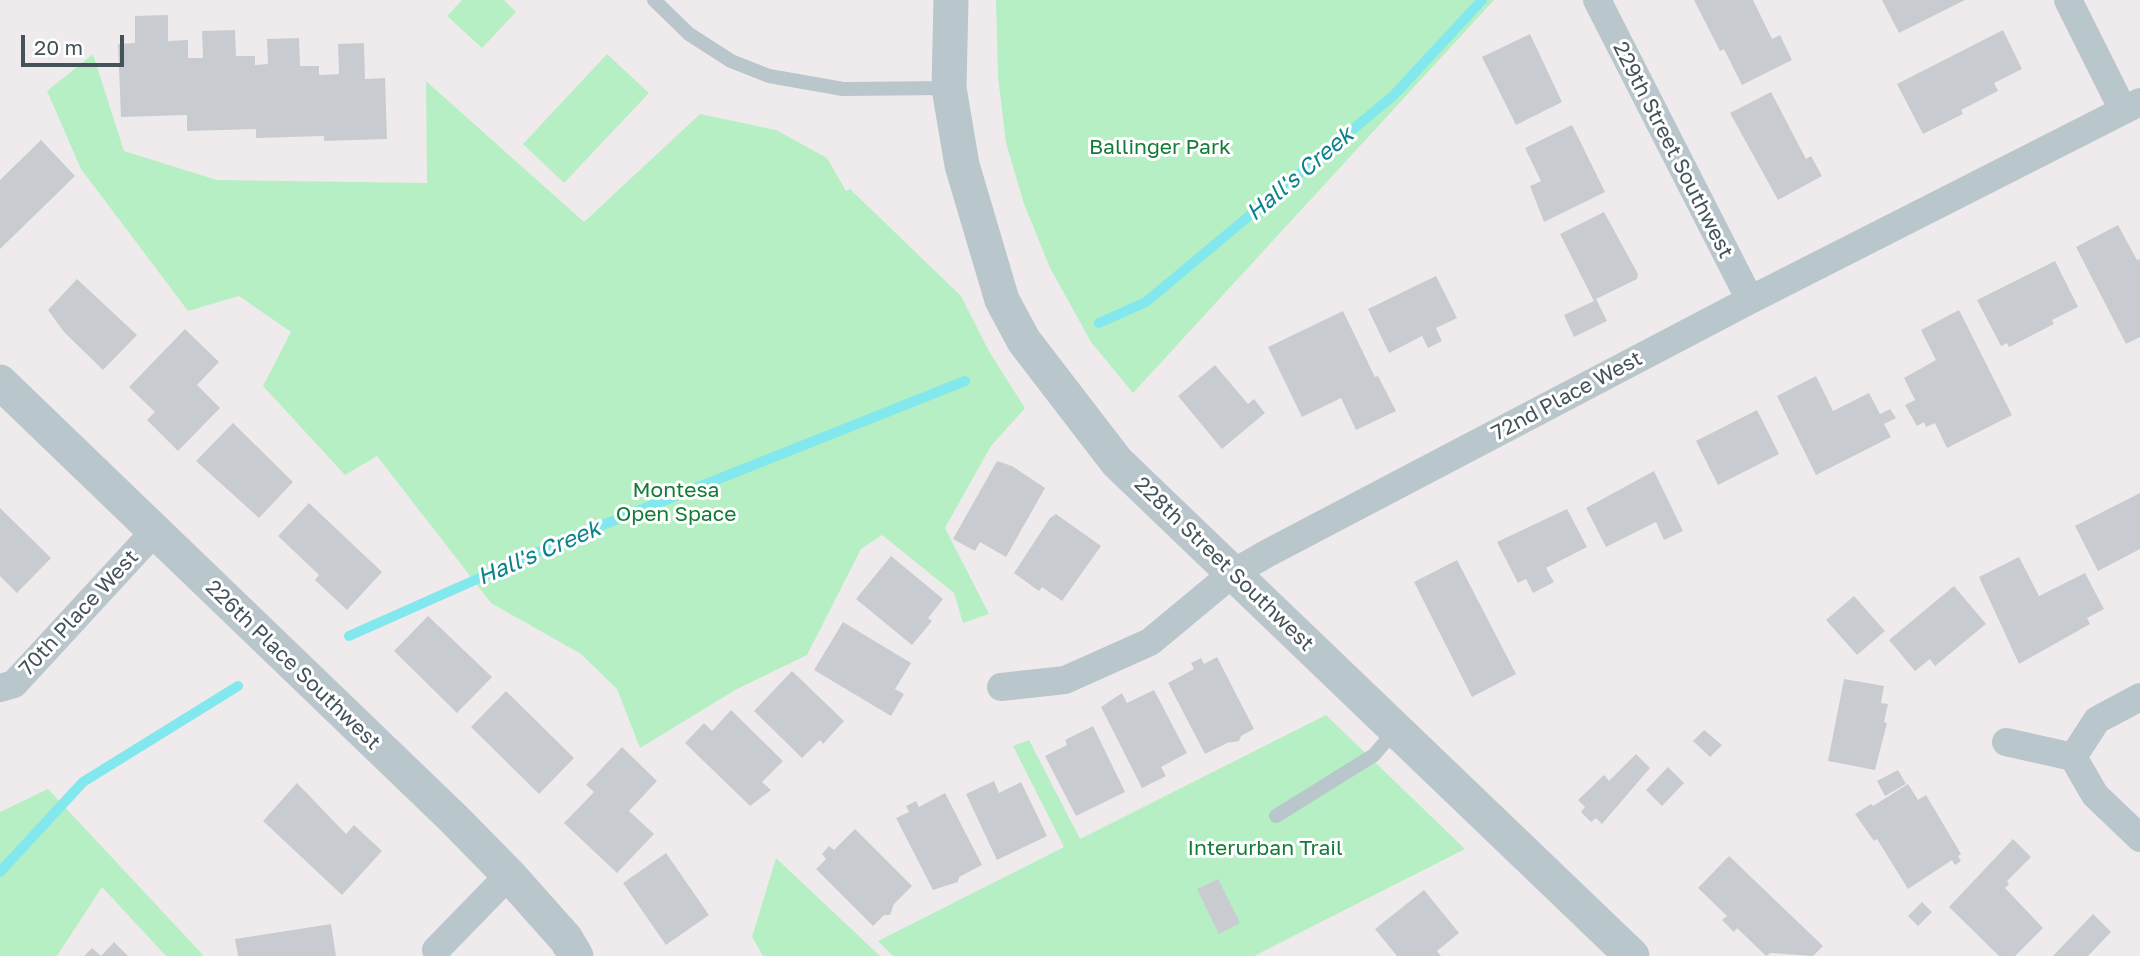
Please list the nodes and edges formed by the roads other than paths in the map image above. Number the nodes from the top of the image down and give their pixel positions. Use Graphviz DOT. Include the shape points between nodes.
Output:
graph roads {
  1 [pos="654,0"];
  2 [pos="951,0"];
  3 [pos="1597,0"];
  4 [pos="2068,0"];
  5 [pos="949,88"];
  6 [pos="2132,106"];
  7 [pos="1750,300"];
  8 [pos="0,382"];
  9 [pos="155,531"];
  10 [pos="1233,573"];
  11 [pos="1001,687"];
  12 [pos="0,688"];
  13 [pos="2140,697"];
  14 [pos="1397,728"];
  15 [pos="2006,742"];
  16 [pos="2073,757"];
  17 [pos="1276,816"];
  18 [pos="2140,838"];
  19 [pos="509,875"];
  20 [pos="436,950"];
  21 [pos="1618,952"];
  22 [pos="576,956"];
  1 -- 5 [label="lane" via="688,34 731,61 769,76 843,89"];
  2 -- 5 [label="street, 228th Street Southwest"];
  3 -- 7 [label="street, 229th Street Southwest"];
  4 -- 6 [label="street"];
  5 -- 10 [label="street, 228th Street Southwest" via="962,165 989,258 1002,300 1024,341 1117,462"];
  6 -- 7 [label="street, 72nd Place West"];
  7 -- 10 [label="street, 72nd Place West"];
  8 -- 9 [label="street, 226th Place Southwest"];
  9 -- 12 [label="street, 70th Place West" via="14,684"];
  9 -- 19 [label="street, 226th Place Southwest"];
  10 -- 11 [label="street, 72nd Place West" via="1150,642 1065,680"];
  10 -- 14 [label="street, 228th Street Southwest"];
  13 -- 16 [label="street" via="2097,720"];
  14 -- 17 [label="lane" via="1374,755"];
  14 -- 21 [label="street, 228th Street Southwest"];
  15 -- 16 [label="street"];
  16 -- 18 [label="street" via="2095,795"];
  19 -- 20 [label="street"];
  19 -- 22 [label="street, 226th Place Southwest"];
}
